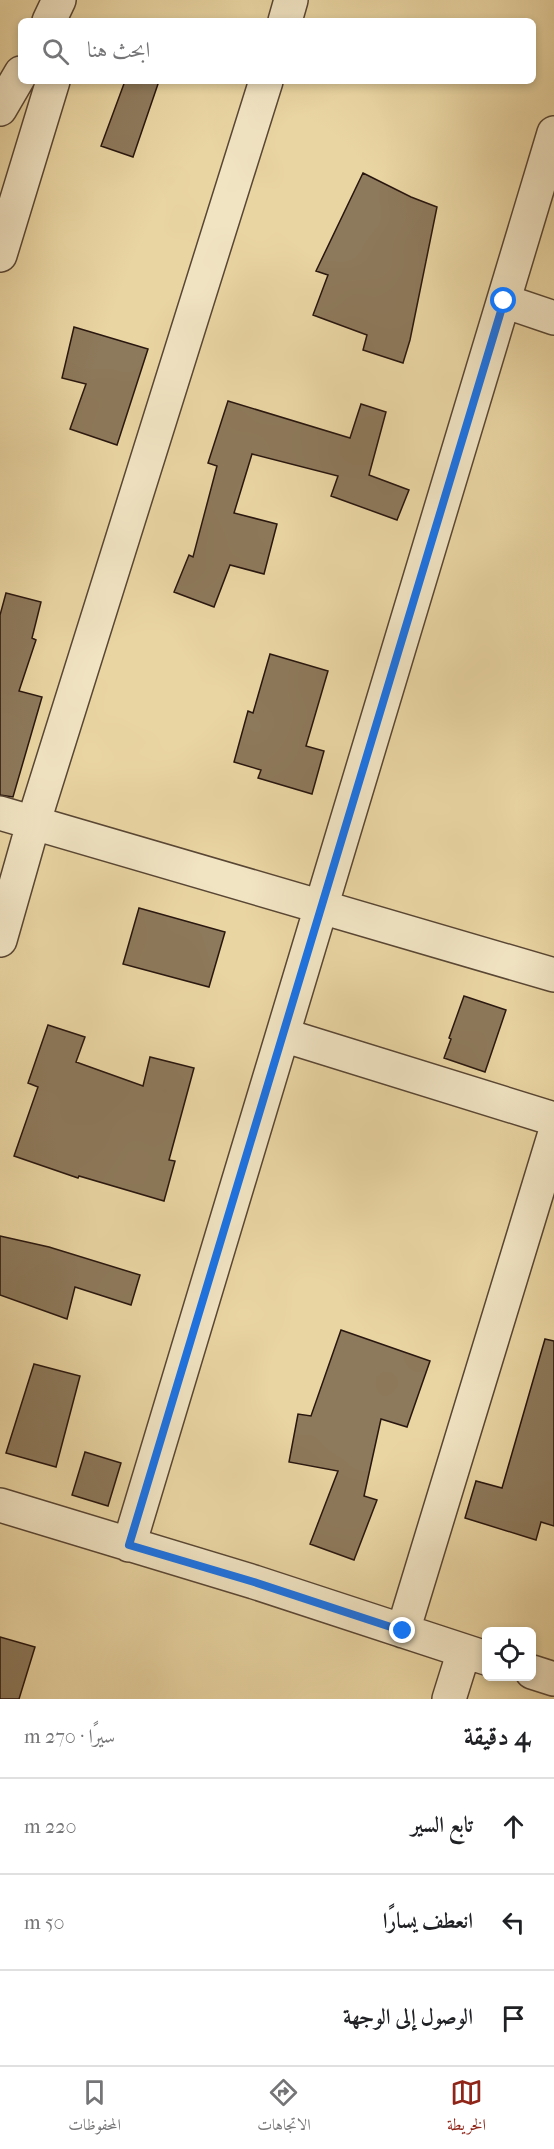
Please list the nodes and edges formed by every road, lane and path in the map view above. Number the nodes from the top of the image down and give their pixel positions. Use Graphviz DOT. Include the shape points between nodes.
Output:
graph roads {
  1 [pos="59,0"];
  2 [pos="78,0"];
  3 [pos="291,0"];
  4 [pos="50,18"];
  5 [pos="73,18"];
  6 [pos="286,18"];
  7 [pos="18,78"];
  8 [pos="52,84"];
  9 [pos="265,84"];
  10 [pos="0,109"];
  11 [pos="554,133"];
  12 [pos="0,255"];
  13 [pos="504,301"];
  14 [pos="554,318"];
  15 [pos="0,813"];
  16 [pos="33,824"];
  17 [pos="322,907"];
  18 [pos="0,940"];
  19 [pos="554,975"];
  20 [pos="283,1035"];
  21 [pos="554,1119"];
  22 [pos="554,1136"];
  23 [pos="0,1506"];
  24 [pos="129,1545"];
  25 [pos="403,1631"];
  26 [pos="475,1655"];
  27 [pos="536,1674"];
  28 [pos="554,1679"];
  29 [pos="448,1699"];
  1 -- 4 [label="street"];
  2 -- 5 [label="street"];
  3 -- 6 [label="street"];
  7 -- 10 [label="street"];
  8 -- 12 [label="street"];
  9 -- 16 [label="street"];
  11 -- 13 [label="street"];
  13 -- 14 [label="street"];
  13 -- 17 [label="street"];
  15 -- 16 [label="street"];
  16 -- 17 [label="street"];
  16 -- 18 [label="street"];
  17 -- 19 [label="street"];
  17 -- 20 [label="street"];
  20 -- 21 [label="street"];
  20 -- 24 [label="street"];
  22 -- 25 [label="street"];
  23 -- 24 [label="street"];
  24 -- 25 [label="street"];
  25 -- 26 [label="street"];
  26 -- 29 [label="street"];
  27 -- 28 [label="street"];
}
